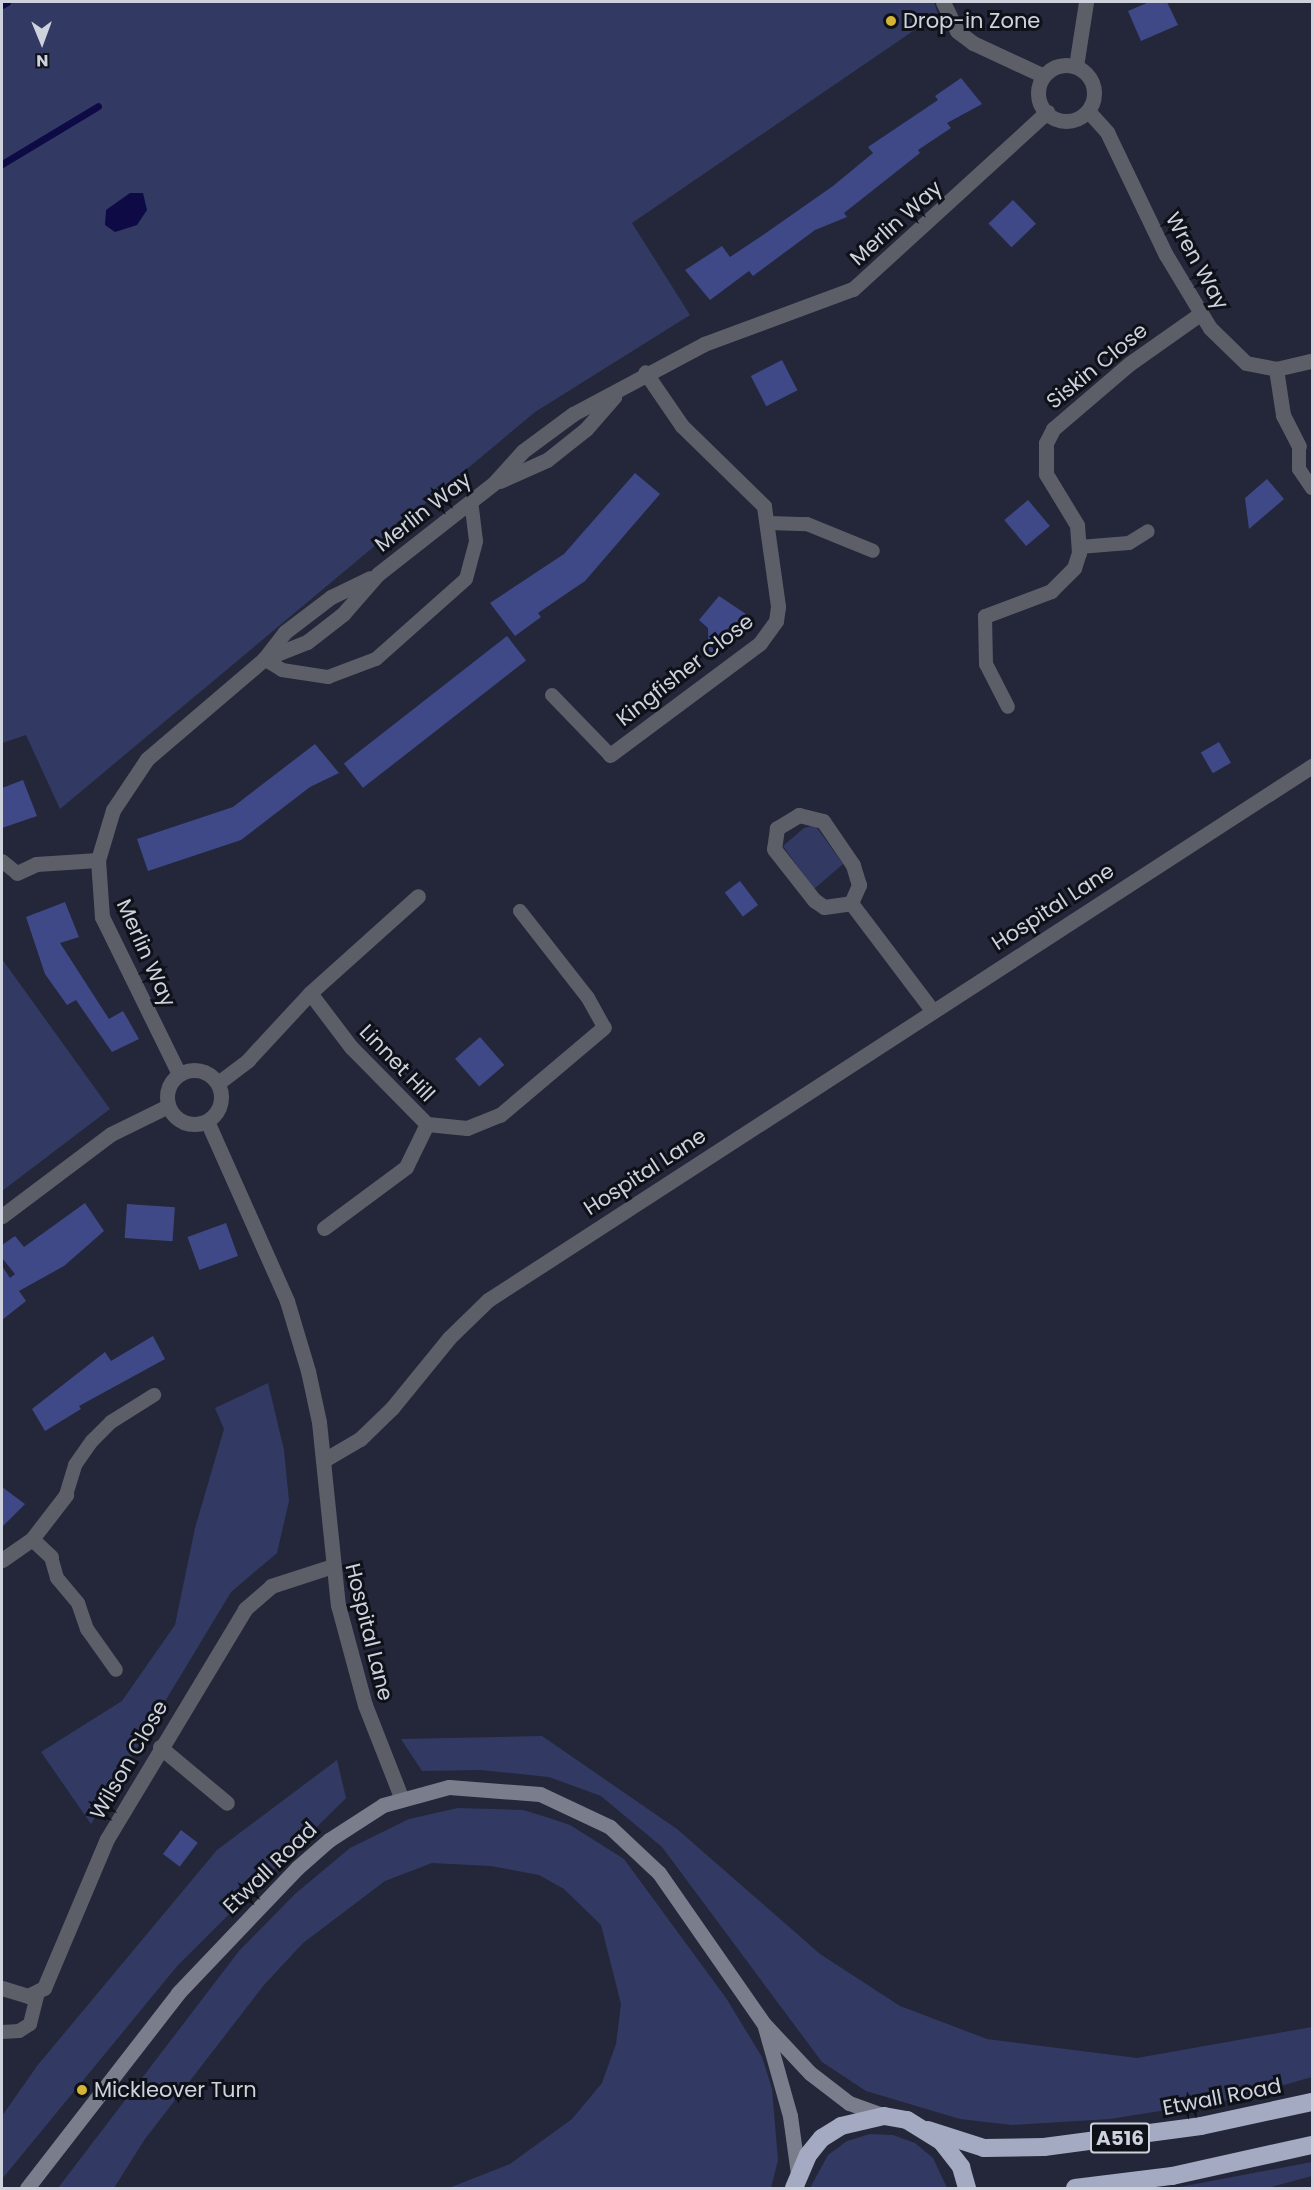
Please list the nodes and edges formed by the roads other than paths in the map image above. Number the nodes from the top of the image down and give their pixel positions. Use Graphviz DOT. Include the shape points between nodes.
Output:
graph roads {
  1 [pos="943,2"];
  2 [pos="1086,2"];
  3 [pos="1077,66"];
  4 [pos="1042,75"];
  5 [pos="1047,112"];
  6 [pos="1089,112"];
  7 [pos="1200,314"];
  8 [pos="1312,361"];
  9 [pos="1276,369"];
  10 [pos="645,372"];
  11 [pos="621,390"];
  12 [pos="1299,446"];
  13 [pos="494,483"];
  14 [pos="1312,488"];
  15 [pos="471,502"];
  16 [pos="769,523"];
  17 [pos="1148,531"];
  18 [pos="1079,548"];
  19 [pos="873,551"];
  20 [pos="378,574"];
  21 [pos="985,616"];
  22 [pos="264,659"];
  23 [pos="552,695"];
  24 [pos="1008,707"];
  25 [pos="610,755"];
  26 [pos="1312,766"];
  27 [pos="98,860"];
  28 [pos="2,861"];
  29 [pos="18,873"];
  30 [pos="418,896"];
  31 [pos="851,903"];
  32 [pos="520,911"];
  33 [pos="310,993"];
  34 [pos="932,1010"];
  35 [pos="604,1027"];
  36 [pos="179,1074"];
  37 [pos="218,1083"];
  38 [pos="168,1106"];
  39 [pos="207,1121"];
  40 [pos="427,1124"];
  41 [pos="2,1216"];
  42 [pos="324,1228"];
  43 [pos="154,1395"];
  44 [pos="324,1460"];
  45 [pos="66,1495"];
  46 [pos="32,1539"];
  47 [pos="51,1557"];
  48 [pos="2,1560"];
  49 [pos="330,1567"];
  50 [pos="116,1670"];
  51 [pos="160,1747"];
  52 [pos="401,1797"];
  53 [pos="227,1803"];
  54 [pos="2,1988"];
  55 [pos="38,1993"];
  56 [pos="764,2024"];
  57 [pos="2,2032"];
  58 [pos="1312,2102"];
  59 [pos="884,2116"];
  60 [pos="928,2130"];
  61 [pos="1312,2145"];
  62 [pos="796,2181"];
  63 [pos="27,2188"];
  64 [pos="967,2188"];
  65 [pos="1075,2188"];
  1 -- 4 [label="street" via="957,31 973,44"];
  2 -- 3 [label="street"];
  3 -- 4 [label="street" via="1054,66"];
  3 -- 6 [label="street" via="1094,89"];
  4 -- 5 [label="street" via="1039,95"];
  5 -- 6 [label="street" via="1065,122"];
  5 -- 10 [label="street, Merlin Way" via="854,289 704,344"];
  6 -- 7 [label="street, Wren Way" via="1107,132"];
  7 -- 9 [label="street, Wren Way" via="1246,363"];
  7 -- 18 [label="street, Siskin Close" via="1129,364 1053,429 1046,442 1046,474 1072,512"];
  8 -- 9 [label="street, Wren Way"];
  9 -- 12 [label="street" via="1283,415"];
  10 -- 11 [label="street, Merlin Way"];
  10 -- 16 [label="street, Kingfisher Close" via="682,426 764,506"];
  11 -- 13 [label="street, Merlin Way" via="573,414 523,451"];
  11 -- 13 [label="street, Merlin Way" via="586,429 547,460"];
  12 -- 14 [label="lane" via="1299,469"];
  13 -- 15 [label="street, Merlin Way"];
  15 -- 20 [label="street, Merlin Way"];
  15 -- 22 [label="lane" via="476,540 466,579 376,659 328,677 282,670"];
  16 -- 19 [label="lane" via="807,524"];
  16 -- 25 [label="street, Kingfisher Close" via="778,606 770,632"];
  17 -- 18 [label="lane" via="1129,543"];
  18 -- 21 [label="street" via="1074,568 1063,582 1032,600"];
  20 -- 22 [label="street, Merlin Way" via="331,597 285,632"];
  20 -- 22 [label="street, Merlin Way" via="344,614 307,642"];
  21 -- 24 [label="lane" via="986,664"];
  22 -- 27 [label="street, Merlin Way" via="205,706 134,774 113,810"];
  23 -- 25 [label="lane"];
  26 -- 34 [label="street, Hospital Lane"];
  27 -- 29 [label="street" via="36,864"];
  27 -- 36 [label="street, Merlin Way" via="102,917"];
  28 -- 29 [label="lane"];
  30 -- 33 [label="street"];
  31 -- 31 [label="street" via="824,907 813,900 774,849 777,828 799,815 823,820 854,865 859,885"];
  31 -- 34 [label="street"];
  32 -- 35 [label="lane" via="588,998"];
  33 -- 37 [label="street" via="248,1060"];
  33 -- 40 [label="street, Linnet Hill" via="351,1047"];
  34 -- 44 [label="street, Hospital Lane" via="488,1300 449,1338 392,1408 360,1439"];
  35 -- 40 [label="street, Linnet Hill" via="500,1115 467,1128"];
  36 -- 37 [label="street" via="196,1070"];
  36 -- 38 [label="street" via="168,1088"];
  37 -- 39 [label="street" via="219,1109"];
  38 -- 39 [label="street" via="180,1120"];
  38 -- 41 [label="street" via="111,1134"];
  39 -- 44 [label="street" via="286,1301 308,1371"];
  40 -- 42 [label="street" via="406,1167"];
  43 -- 45 [label="lane" via="111,1422 92,1442 75,1465"];
  44 -- 49 [label="street, Hospital Lane"];
  45 -- 46 [label="street"];
  46 -- 47 [label="street"];
  46 -- 48 [label="street"];
  47 -- 50 [label="lane" via="57,1578 78,1603 87,1629"];
  49 -- 51 [label="street, Wilson Close" via="271,1586 245,1609"];
  49 -- 52 [label="street, Hospital Lane" via="365,1704"];
  51 -- 53 [label="street"];
  51 -- 55 [label="street, Wilson Close" via="107,1839 51,1975"];
  52 -- 56 [label="street, Etwall Road" via="449,1787 510,1788 565,1802 600,1821 659,1873"];
  52 -- 63 [label="street, Etwall Road" via="330,1840 297,1869 178,1993"];
  54 -- 55 [label="street" via="17,1994"];
  55 -- 57 [label="lane" via="30,2024 19,2031"];
  56 -- 59 [label="street, Etwall Road" via="827,2089"];
  56 -- 62 [label="street, Etwall Road" via="790,2116"];
  58 -- 60 [label="highway, Etwall Road / A516" via="1201,2126 1010,2150 984,2148"];
  59 -- 60 [label="highway, Etwall Road"];
  59 -- 62 [label="highway" via="841,2126 822,2138"];
  60 -- 64 [label="highway" via="952,2153"];
  61 -- 65 [label="highway, A516" via="1172,2176"];
}
